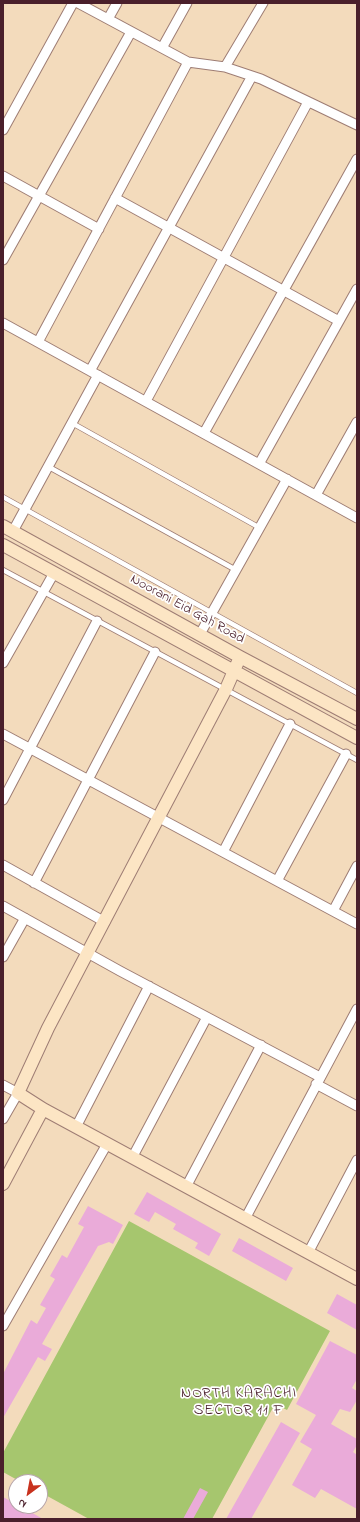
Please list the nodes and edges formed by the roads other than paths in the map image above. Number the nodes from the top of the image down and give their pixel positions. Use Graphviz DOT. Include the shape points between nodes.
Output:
graph roads {
  1 [pos="73,3"];
  2 [pos="78,3"];
  3 [pos="117,3"];
  4 [pos="187,3"];
  5 [pos="263,3"];
  6 [pos="108,19"];
  7 [pos="131,32"];
  8 [pos="162,48"];
  9 [pos="188,62"];
  10 [pos="224,67"];
  11 [pos="252,76"];
  12 [pos="308,102"];
  13 [pos="357,125"];
  14 [pos="3,130"];
  15 [pos="357,159"];
  16 [pos="3,176"];
  17 [pos="39,196"];
  18 [pos="115,198"];
  19 [pos="168,228"];
  20 [pos="99,229"];
  21 [pos="224,257"];
  22 [pos="3,260"];
  23 [pos="284,289"];
  24 [pos="357,289"];
  25 [pos="339,321"];
  26 [pos="3,323"];
  27 [pos="38,342"];
  28 [pos="94,373"];
  29 [pos="146,402"];
  30 [pos="357,422"];
  31 [pos="72,423"];
  32 [pos="204,433"];
  33 [pos="259,464"];
  34 [pos="49,467"];
  35 [pos="287,479"];
  36 [pos="316,495"];
  37 [pos="3,498"];
  38 [pos="25,510"];
  39 [pos="357,518"];
  40 [pos="8,528"];
  41 [pos="260,528"];
  42 [pos="3,545"];
  43 [pos="3,570"];
  44 [pos="236,570"];
  45 [pos="54,573"];
  46 [pos="43,592"];
  47 [pos="212,613"];
  48 [pos="97,621"];
  49 [pos="200,634"];
  50 [pos="155,652"];
  51 [pos="240,657"];
  52 [pos="3,663"];
  53 [pos="235,671"];
  54 [pos="226,689"];
  55 [pos="357,693"];
  56 [pos="357,719"];
  57 [pos="290,724"];
  58 [pos="3,734"];
  59 [pos="357,738"];
  60 [pos="30,748"];
  61 [pos="346,754"];
  62 [pos="357,760"];
  63 [pos="88,780"];
  64 [pos="3,800"];
  65 [pos="159,818"];
  66 [pos="223,852"];
  67 [pos="3,865"];
  68 [pos="357,866"];
  69 [pos="277,881"];
  70 [pos="34,882"];
  71 [pos="3,906"];
  72 [pos="333,911"];
  73 [pos="25,918"];
  74 [pos="105,922"];
  75 [pos="357,924"];
  76 [pos="87,953"];
  77 [pos="3,958"];
  78 [pos="149,986"];
  79 [pos="357,1009"];
  80 [pos="207,1017"];
  81 [pos="261,1045"];
  82 [pos="318,1080"];
  83 [pos="3,1085"];
  84 [pos="18,1093"];
  85 [pos="357,1106"];
  86 [pos="43,1109"];
  87 [pos="3,1119"];
  88 [pos="76,1127"];
  89 [pos="107,1144"];
  90 [pos="132,1158"];
  91 [pos="357,1160"];
  92 [pos="3,1184"];
  93 [pos="186,1187"];
  94 [pos="245,1219"];
  95 [pos="308,1253"];
  96 [pos="357,1279"];
  97 [pos="3,1326"];
  1 -- 14 [label="street"];
  2 -- 6 [label="street"];
  3 -- 6 [label="street"];
  4 -- 8 [label="street"];
  5 -- 10 [label="street"];
  6 -- 7 [label="street"];
  7 -- 8 [label="street"];
  7 -- 17 [label="street"];
  8 -- 9 [label="street"];
  9 -- 10 [label="street"];
  9 -- 18 [label="street"];
  10 -- 11 [label="street"];
  11 -- 12 [label="street"];
  11 -- 19 [label="street"];
  12 -- 13 [label="street"];
  12 -- 21 [label="street"];
  15 -- 23 [label="street"];
  16 -- 17 [label="street"];
  17 -- 20 [label="street"];
  17 -- 22 [label="street"];
  18 -- 19 [label="street"];
  18 -- 20 [label="street"];
  19 -- 21 [label="street"];
  19 -- 28 [label="street"];
  20 -- 27 [label="street"];
  21 -- 23 [label="street"];
  21 -- 29 [label="street"];
  23 -- 25 [label="street"];
  23 -- 32 [label="street"];
  24 -- 25 [label="street"];
  25 -- 33 [label="street"];
  26 -- 27 [label="street"];
  27 -- 28 [label="street"];
  28 -- 29 [label="street"];
  28 -- 31 [label="street"];
  29 -- 32 [label="street"];
  30 -- 36 [label="street"];
  31 -- 34 [label="street"];
  31 -- 41 [label="lane"];
  32 -- 33 [label="street"];
  33 -- 35 [label="street"];
  34 -- 38 [label="street"];
  34 -- 44 [label="lane"];
  35 -- 36 [label="street"];
  35 -- 41 [label="street"];
  36 -- 39 [label="street"];
  37 -- 38 [label="lane"];
  38 -- 40 [label="street"];
  38 -- 47 [label="lane"];
  40 -- 49 [label="street, Noorani Eid Gah Road"];
  41 -- 44 [label="street"];
  42 -- 45 [label="street"];
  43 -- 46 [label="lane"];
  44 -- 47 [label="street"];
  45 -- 46 [label="street"];
  45 -- 53 [label="street"];
  46 -- 48 [label="lane"];
  46 -- 52 [label="street"];
  47 -- 49 [label="street"];
  47 -- 55 [label="lane"];
  48 -- 50 [label="lane"];
  48 -- 60 [label="street"];
  49 -- 51 [label="street, Noorani Eid Gah Road"];
  50 -- 54 [label="lane"];
  50 -- 63 [label="street"];
  51 -- 53 [label="street"];
  51 -- 56 [label="street, Noorani Eid Gah Road"];
  53 -- 54 [label="street"];
  53 -- 59 [label="street"];
  54 -- 57 [label="lane"];
  54 -- 65 [label="street"];
  57 -- 61 [label="lane"];
  57 -- 66 [label="street"];
  58 -- 60 [label="street"];
  60 -- 63 [label="street"];
  60 -- 64 [label="street"];
  61 -- 62 [label="lane"];
  61 -- 69 [label="street"];
  63 -- 65 [label="street"];
  63 -- 70 [label="street"];
  65 -- 66 [label="street"];
  65 -- 74 [label="street"];
  66 -- 69 [label="street"];
  67 -- 70 [label="street"];
  68 -- 72 [label="street"];
  69 -- 72 [label="street"];
  70 -- 74 [label="street"];
  71 -- 73 [label="street"];
  72 -- 75 [label="street"];
  73 -- 76 [label="street"];
  73 -- 77 [label="street"];
  74 -- 76 [label="street"];
  76 -- 78 [label="street"];
  76 -- 84 [label="street"];
  78 -- 80 [label="street"];
  78 -- 88 [label="street"];
  79 -- 82 [label="street"];
  80 -- 81 [label="street"];
  80 -- 90 [label="street"];
  81 -- 82 [label="street"];
  81 -- 93 [label="street"];
  82 -- 85 [label="street"];
  82 -- 94 [label="street"];
  83 -- 84 [label="street"];
  84 -- 86 [label="street"];
  84 -- 87 [label="street"];
  86 -- 88 [label="street"];
  86 -- 92 [label="street"];
  88 -- 89 [label="street"];
  89 -- 90 [label="street"];
  89 -- 97 [label="street"];
  90 -- 93 [label="street"];
  91 -- 95 [label="street"];
  93 -- 94 [label="street"];
  94 -- 95 [label="street"];
  95 -- 96 [label="street"];
}
